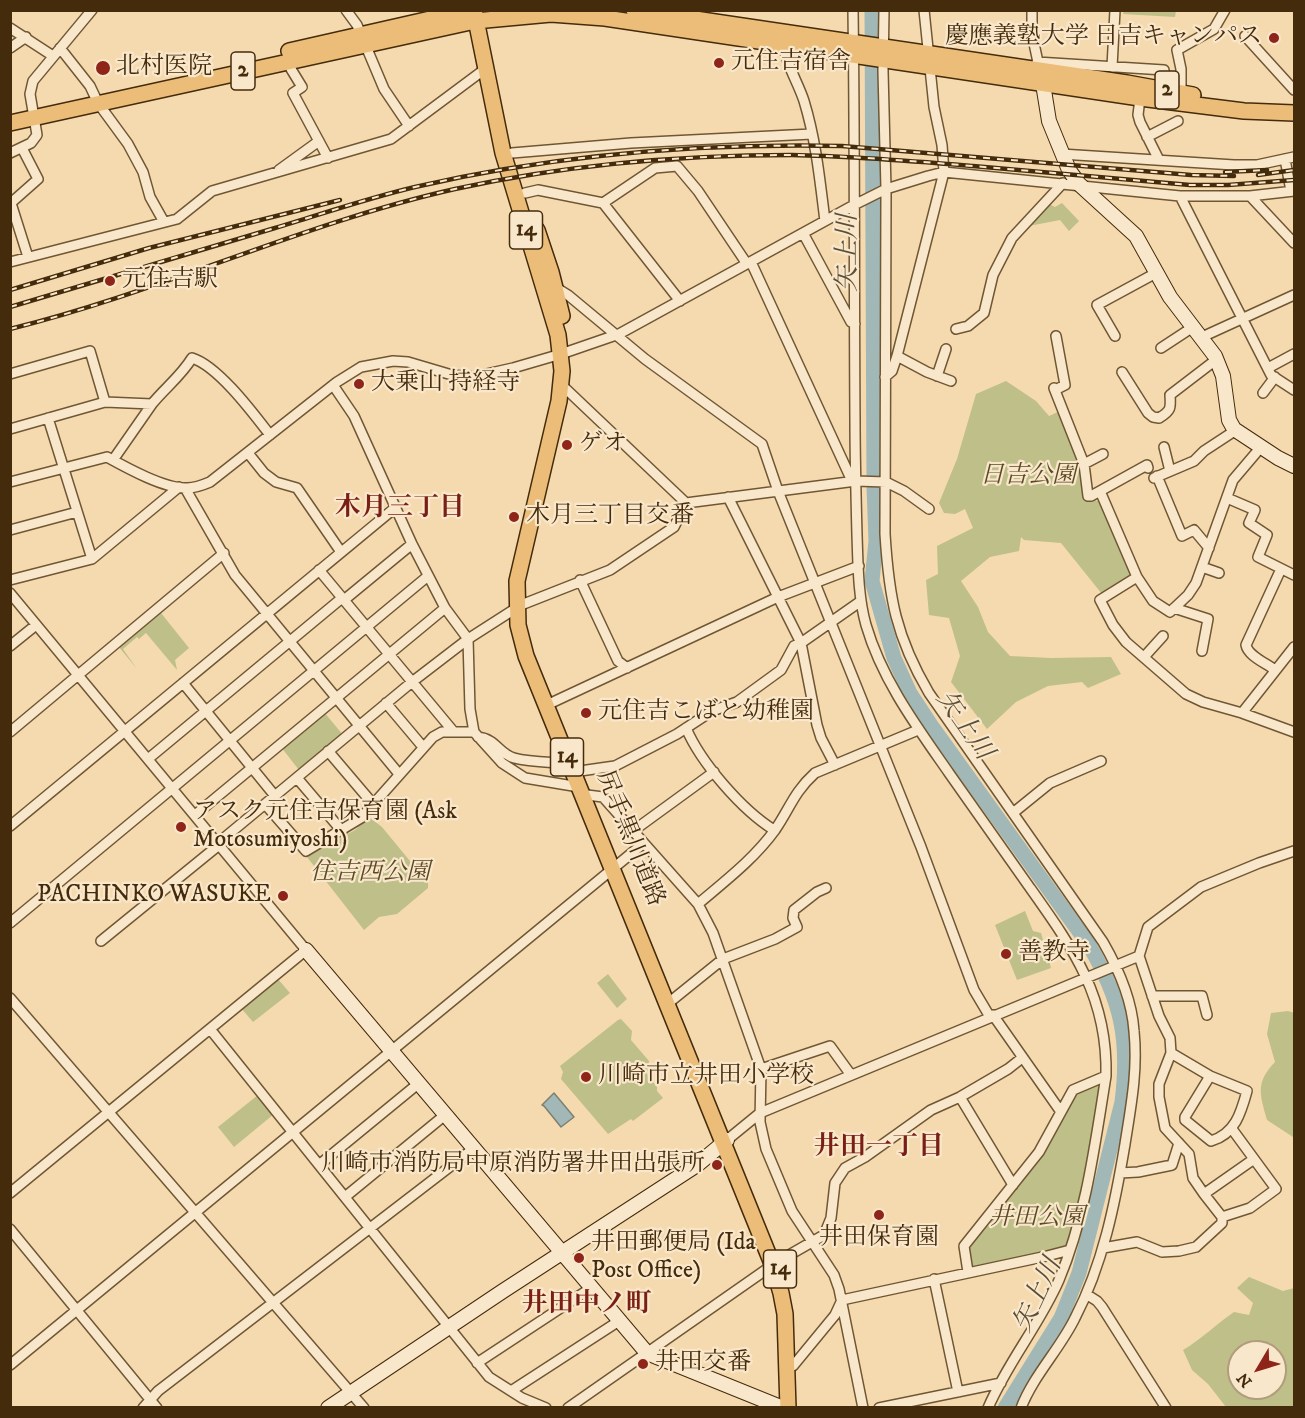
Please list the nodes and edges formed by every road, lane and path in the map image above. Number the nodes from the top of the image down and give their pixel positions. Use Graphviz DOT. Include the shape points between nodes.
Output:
graph roads {
  1 [pos="346,10"];
  2 [pos="634,10"];
  3 [pos="853,10"];
  4 [pos="884,10"];
  5 [pos="924,10"];
  6 [pos="1032,10"];
  7 [pos="1115,10"];
  8 [pos="1225,10"];
  9 [pos="87,12"];
  10 [pos="473,14"];
  11 [pos="10,28"];
  12 [pos="1245,36"];
  13 [pos="26,37"];
  14 [pos="364,40"];
  15 [pos="784,45"];
  16 [pos="10,48"];
  17 [pos="854,49"];
  18 [pos="57,52"];
  19 [pos="884,53"];
  20 [pos="290,61"];
  21 [pos="930,61"];
  22 [pos="1112,67"];
  23 [pos="486,69"];
  24 [pos="1164,70"];
  25 [pos="1088,71"];
  26 [pos="1040,72"];
  27 [pos="1294,90"];
  28 [pos="1181,93"];
  29 [pos="1140,98"];
  30 [pos="96,99"];
  31 [pos="1294,103"];
  32 [pos="495,105"];
  33 [pos="10,112"];
  34 [pos="34,112"];
  35 [pos="1294,113"];
  36 [pos="1178,121"];
  37 [pos="10,123"];
  38 [pos="409,126"];
  39 [pos="813,134"];
  40 [pos="1147,137"];
  41 [pos="319,141"];
  42 [pos="22,148"];
  43 [pos="10,153"];
  44 [pos="512,153"];
  45 [pos="1061,154"];
  46 [pos="328,158"];
  47 [pos="1290,158"];
  48 [pos="1159,160"];
  49 [pos="944,172"];
  50 [pos="273,174"];
  51 [pos="1063,183"];
  52 [pos="1079,184"];
  53 [pos="884,190"];
  54 [pos="1293,191"];
  55 [pos="525,193"];
  56 [pos="1179,196"];
  57 [pos="1250,196"];
  58 [pos="11,201"];
  59 [pos="603,203"];
  60 [pos="857,204"];
  61 [pos="825,221"];
  62 [pos="164,222"];
  63 [pos="803,233"];
  64 [pos="1294,243"];
  65 [pos="28,256"];
  66 [pos="10,262"];
  67 [pos="749,263"];
  68 [pos="1156,273"];
  69 [pos="555,287"];
  70 [pos="1294,296"];
  71 [pos="680,301"];
  72 [pos="1244,318"];
  73 [pos="855,324"];
  74 [pos="956,329"];
  75 [pos="1198,332"];
  76 [pos="616,335"];
  77 [pos="1056,336"];
  78 [pos="1115,336"];
  79 [pos="1161,348"];
  80 [pos="946,349"];
  81 [pos="564,353"];
  82 [pos="1294,354"];
  83 [pos="897,356"];
  84 [pos="1217,359"];
  85 [pos="1268,368"];
  86 [pos="1122,372"];
  87 [pos="10,374"];
  88 [pos="937,375"];
  89 [pos="885,377"];
  90 [pos="1275,377"];
  91 [pos="951,381"];
  92 [pos="333,385"];
  93 [pos="566,389"];
  94 [pos="1294,390"];
  95 [pos="1263,393"];
  96 [pos="105,402"];
  97 [pos="152,404"];
  98 [pos="48,418"];
  99 [pos="10,429"];
  100 [pos="1236,430"];
  101 [pos="270,435"];
  102 [pos="1164,447"];
  103 [pos="1261,447"];
  104 [pos="248,453"];
  105 [pos="1103,454"];
  106 [pos="113,460"];
  107 [pos="1084,464"];
  108 [pos="1294,466"];
  109 [pos="63,467"];
  110 [pos="1148,468"];
  111 [pos="1170,471"];
  112 [pos="856,481"];
  113 [pos="10,482"];
  114 [pos="886,482"];
  115 [pos="182,488"];
  116 [pos="778,491"];
  117 [pos="1100,491"];
  118 [pos="728,497"];
  119 [pos="1227,498"];
  120 [pos="686,503"];
  121 [pos="396,507"];
  122 [pos="929,509"];
  123 [pos="77,512"];
  124 [pos="10,530"];
  125 [pos="412,544"];
  126 [pos="1209,548"];
  127 [pos="341,552"];
  128 [pos="224,553"];
  129 [pos="92,559"];
  130 [pos="859,566"];
  131 [pos="1202,567"];
  132 [pos="1281,569"];
  133 [pos="320,570"];
  134 [pos="1219,573"];
  135 [pos="1294,575"];
  136 [pos="428,576"];
  137 [pos="1137,577"];
  138 [pos="10,580"];
  139 [pos="580,580"];
  140 [pos="816,582"];
  141 [pos="10,593"];
  142 [pos="777,597"];
  143 [pos="343,599"];
  144 [pos="861,601"];
  145 [pos="519,606"];
  146 [pos="445,608"];
  147 [pos="1174,608"];
  148 [pos="266,614"];
  149 [pos="832,621"];
  150 [pos="36,625"];
  151 [pos="367,627"];
  152 [pos="1163,636"];
  153 [pos="468,639"];
  154 [pos="290,642"];
  155 [pos="801,643"];
  156 [pos="10,646"];
  157 [pos="1294,646"];
  158 [pos="1202,651"];
  159 [pos="389,654"];
  160 [pos="1144,657"];
  161 [pos="627,668"];
  162 [pos="1275,670"];
  163 [pos="314,671"];
  164 [pos="78,675"];
  165 [pos="412,682"];
  166 [pos="183,683"];
  167 [pos="336,698"];
  168 [pos="386,703"];
  169 [pos="551,703"];
  170 [pos="206,711"];
  171 [pos="1242,713"];
  172 [pos="359,725"];
  173 [pos="686,728"];
  174 [pos="918,730"];
  175 [pos="453,731"];
  176 [pos="10,732"];
  177 [pos="125,732"];
  178 [pos="1294,732"];
  179 [pos="476,735"];
  180 [pos="230,741"];
  181 [pos="423,747"];
  182 [pos="881,747"];
  183 [pos="328,751"];
  184 [pos="148,759"];
  185 [pos="1101,761"];
  186 [pos="835,765"];
  187 [pos="252,768"];
  188 [pos="714,772"];
  189 [pos="399,774"];
  190 [pos="577,777"];
  191 [pos="297,778"];
  192 [pos="172,787"];
  193 [pos="275,796"];
  194 [pos="266,804"];
  195 [pos="373,804"];
  196 [pos="1013,813"];
  197 [pos="195,815"];
  198 [pos="10,826"];
  199 [pos="774,830"];
  200 [pos="342,831"];
  201 [pos="633,831"];
  202 [pos="644,843"];
  203 [pos="218,844"];
  204 [pos="1294,851"];
  205 [pos="613,868"];
  206 [pos="826,888"];
  207 [pos="698,904"];
  208 [pos="10,922"];
  209 [pos="101,941"];
  210 [pos="306,950"];
  211 [pos="1139,956"];
  212 [pos="723,959"];
  213 [pos="1116,965"];
  214 [pos="1087,977"];
  215 [pos="1152,996"];
  216 [pos="668,1002"];
  217 [pos="12,1003"];
  218 [pos="1207,1015"];
  219 [pos="991,1016"];
  220 [pos="210,1029"];
  221 [pos="392,1051"];
  222 [pos="1170,1053"];
  223 [pos="1022,1058"];
  224 [pos="761,1069"];
  225 [pos="851,1075"];
  226 [pos="1106,1076"];
  227 [pos="1209,1076"];
  228 [pos="418,1083"];
  229 [pos="960,1097"];
  230 [pos="109,1112"];
  231 [pos="1061,1112"];
  232 [pos="760,1113"];
  233 [pos="445,1115"];
  234 [pos="1232,1129"];
  235 [pos="292,1132"];
  236 [pos="725,1141"];
  237 [pos="1179,1143"];
  238 [pos="473,1149"];
  239 [pos="1254,1159"];
  240 [pos="319,1165"];
  241 [pos="1120,1173"];
  242 [pos="1013,1185"];
  243 [pos="10,1193"];
  244 [pos="1204,1194"];
  245 [pos="345,1197"];
  246 [pos="195,1212"];
  247 [pos="1222,1217"];
  248 [pos="369,1228"];
  249 [pos="10,1229"];
  250 [pos="813,1242"];
  251 [pos="1103,1248"];
  252 [pos="1070,1250"];
  253 [pos="561,1252"];
  254 [pos="775,1264"];
  255 [pos="968,1272"];
  256 [pos="934,1279"];
  257 [pos="591,1288"];
  258 [pos="1086,1294"];
  259 [pos="842,1300"];
  260 [pos="274,1301"];
  261 [pos="77,1310"];
  262 [pos="619,1321"];
  263 [pos="448,1327"];
  264 [pos="647,1353"];
  265 [pos="477,1363"];
  266 [pos="10,1365"];
  267 [pos="793,1366"];
  268 [pos="1001,1383"];
  269 [pos="510,1391"];
  270 [pos="351,1392"];
  271 [pos="958,1392"];
  272 [pos="150,1399"];
  273 [pos="143,1407"];
  274 [pos="157,1407"];
  275 [pos="328,1407"];
  276 [pos="364,1407"];
  277 [pos="546,1407"];
  278 [pos="568,1407"];
  279 [pos="780,1407"];
  280 [pos="794,1407"];
  281 [pos="863,1407"];
  282 [pos="879,1407"];
  283 [pos="988,1407"];
  284 [pos="1021,1407"];
  285 [pos="1166,1407"];
  1 -- 14 [label="street"];
  2 -- 17 [label="main road, 2"];
  3 -- 17 [label="street"];
  4 -- 19 [label="street"];
  5 -- 21 [label="street"];
  6 -- 26 [label="street" via="1032,34"];
  7 -- 22 [label="street"];
  8 -- 28 [label="street" via="1214,29 1177,50"];
  9 -- 18 [label="street"];
  10 -- 14 [label="main road, 2"];
  10 -- 15 [label="main road, 2" via="588,16"];
  10 -- 23 [label="main road, 尻手黒川道路 / 14"];
  11 -- 13 [label="street"];
  12 -- 27 [label="street"];
  13 -- 16 [label="street"];
  13 -- 18 [label="street"];
  14 -- 20 [label="main road, 2"];
  14 -- 30 [label="main road, 2"];
  14 -- 38 [label="street" via="384,89"];
  15 -- 17 [label="main road, 2"];
  15 -- 39 [label="street"];
  17 -- 19 [label="main road, 2"];
  17 -- 60 [label="street"];
  18 -- 30 [label="street" via="90,86"];
  18 -- 34 [label="street" via="33,81 30,94"];
  19 -- 21 [label="main road, 2"];
  19 -- 53 [label="street"];
  20 -- 30 [label="main road, 2"];
  20 -- 41 [label="street" via="302,87 293,93"];
  21 -- 26 [label="main road, 2"];
  21 -- 49 [label="street"];
  22 -- 24 [label="street"];
  22 -- 25 [label="street"];
  23 -- 32 [label="main road, 尻手黒川道路 / 14"];
  23 -- 38 [label="street"];
  25 -- 26 [label="main road, 2"];
  25 -- 28 [label="main road, 2"];
  26 -- 29 [label="main road, 2"];
  26 -- 45 [label="street" via="1049,121"];
  28 -- 31 [label="main road, 2" via="1251,103"];
  29 -- 35 [label="main road, 2"];
  29 -- 40 [label="street" via="1138,115"];
  30 -- 34 [label="main road, 2"];
  30 -- 62 [label="street" via="139,164"];
  32 -- 44 [label="main road, 尻手黒川道路 / 14"];
  32 -- 81 [label="main road, 尻手黒川道路 / 14" via="503,153"];
  33 -- 34 [label="main road, 2"];
  34 -- 37 [label="main road, 2"];
  34 -- 42 [label="street" via="37,135"];
  36 -- 40 [label="street"];
  38 -- 46 [label="street" via="391,139"];
  39 -- 44 [label="street"];
  39 -- 61 [label="street"];
  40 -- 48 [label="street"];
  41 -- 46 [label="street"];
  41 -- 50 [label="street"];
  42 -- 43 [label="street"];
  42 -- 58 [label="street" via="38,179"];
  44 -- 55 [label="main road, 尻手黒川道路 / 14"];
  45 -- 48 [label="street"];
  45 -- 52 [label="street"];
  46 -- 50 [label="street"];
  47 -- 48 [label="street" via="1245,165"];
  47 -- 54 [label="street"];
  49 -- 51 [label="street"];
  49 -- 53 [label="street"];
  49 -- 83 [label="street"];
  50 -- 62 [label="street" via="212,191 177,219"];
  51 -- 52 [label="street"];
  51 -- 74 [label="street" via="1012,238 993,275 984,313 968,326"];
  52 -- 56 [label="street"];
  52 -- 68 [label="street" via="1136,236"];
  53 -- 60 [label="street"];
  53 -- 89 [label="street"];
  54 -- 57 [label="street"];
  55 -- 59 [label="street" via="538,190"];
  55 -- 69 [label="main road, 尻手黒川道路 / 14"];
  56 -- 57 [label="street"];
  56 -- 72 [label="street"];
  57 -- 64 [label="street"];
  58 -- 65 [label="street"];
  59 -- 67 [label="street" via="656,168 677,166"];
  59 -- 71 [label="street"];
  60 -- 61 [label="street"];
  60 -- 73 [label="street"];
  61 -- 63 [label="street"];
  62 -- 65 [label="street"];
  63 -- 67 [label="street"];
  63 -- 73 [label="street"];
  65 -- 66 [label="street"];
  67 -- 71 [label="street"];
  67 -- 112 [label="street"];
  68 -- 75 [label="street"];
  68 -- 78 [label="street" via="1097,305"];
  69 -- 76 [label="street"];
  69 -- 81 [label="main road, 尻手黒川道路 / 14" via="566,333"];
  70 -- 72 [label="street"];
  71 -- 76 [label="street"];
  72 -- 75 [label="street"];
  72 -- 85 [label="street"];
  73 -- 112 [label="street"];
  75 -- 79 [label="street"];
  75 -- 84 [label="street"];
  76 -- 81 [label="street"];
  76 -- 116 [label="street" via="762,444"];
  77 -- 107 [label="street" via="1065,385 1055,389"];
  80 -- 88 [label="street"];
  81 -- 92 [label="street" via="473,377 393,361 361,367"];
  81 -- 93 [label="main road, 尻手黒川道路 / 14"];
  81 -- 145 [label="main road, 尻手黒川道路 / 14" via="562,386 517,581"];
  82 -- 85 [label="street"];
  83 -- 88 [label="street"];
  83 -- 89 [label="street" via="892,371"];
  84 -- 86 [label="street" via="1170,395 1172,408 1159,418 1148,413"];
  84 -- 100 [label="street" via="1229,420"];
  85 -- 90 [label="street"];
  87 -- 96 [label="street" via="90,351"];
  88 -- 91 [label="street"];
  89 -- 114 [label="street"];
  90 -- 94 [label="street"];
  90 -- 95 [label="street"];
  92 -- 101 [label="street"];
  92 -- 121 [label="street" via="354,416"];
  93 -- 120 [label="street"];
  93 -- 145 [label="main road, 尻手黒川道路 / 14"];
  96 -- 97 [label="street"];
  96 -- 98 [label="street"];
  97 -- 101 [label="street" via="183,373 192,358 203,362 249,406"];
  97 -- 106 [label="street"];
  98 -- 99 [label="street"];
  98 -- 109 [label="street"];
  100 -- 103 [label="street"];
  100 -- 111 [label="street" via="1194,461"];
  101 -- 104 [label="street"];
  102 -- 111 [label="street"];
  103 -- 108 [label="street"];
  103 -- 119 [label="street" via="1233,480"];
  104 -- 115 [label="street" via="210,482"];
  104 -- 127 [label="street" via="276,482 297,488"];
  105 -- 107 [label="street"];
  106 -- 109 [label="street" via="107,457"];
  106 -- 115 [label="street"];
  107 -- 117 [label="street" via="1086,494 1091,496"];
  109 -- 113 [label="street"];
  109 -- 123 [label="street"];
  110 -- 117 [label="street" via="1147,465"];
  111 -- 126 [label="street" via="1155,477 1182,536 1194,530"];
  112 -- 114 [label="street"];
  112 -- 116 [label="street"];
  112 -- 130 [label="street"];
  114 -- 122 [label="street"];
  114 -- 196 [label="street" via="887,578 909,656 929,693"];
  115 -- 128 [label="street"];
  115 -- 129 [label="street"];
  116 -- 118 [label="street"];
  116 -- 140 [label="street"];
  117 -- 137 [label="street"];
  118 -- 120 [label="street"];
  118 -- 142 [label="street"];
  119 -- 126 [label="street"];
  119 -- 132 [label="street" via="1255,510 1249,523 1267,535 1258,557"];
  120 -- 139 [label="street" via="674,526 610,570"];
  121 -- 125 [label="street"];
  121 -- 127 [label="street"];
  123 -- 124 [label="street"];
  123 -- 129 [label="street"];
  125 -- 136 [label="street"];
  125 -- 143 [label="street"];
  126 -- 131 [label="street"];
  127 -- 133 [label="street"];
  128 -- 148 [label="street" via="235,575"];
  128 -- 164 [label="street"];
  129 -- 138 [label="street"];
  130 -- 140 [label="street"];
  130 -- 144 [label="street"];
  131 -- 134 [label="street"];
  131 -- 147 [label="street" via="1196,583"];
  132 -- 135 [label="street"];
  132 -- 162 [label="street" via="1246,645 1250,653"];
  133 -- 143 [label="street"];
  133 -- 148 [label="street"];
  136 -- 146 [label="street"];
  136 -- 151 [label="street"];
  137 -- 147 [label="street" via="1157,605 1170,612"];
  137 -- 160 [label="street" via="1101,600 1113,625"];
  139 -- 145 [label="street"];
  139 -- 161 [label="street" via="618,661"];
  140 -- 142 [label="street"];
  140 -- 149 [label="street"];
  141 -- 150 [label="street"];
  142 -- 155 [label="street"];
  142 -- 161 [label="street"];
  143 -- 151 [label="street"];
  143 -- 154 [label="street"];
  144 -- 149 [label="street"];
  144 -- 174 [label="street" via="887,678"];
  145 -- 153 [label="street"];
  145 -- 169 [label="main road, 尻手黒川道路 / 14" via="530,654"];
  145 -- 190 [label="main road, 尻手黒川道路 / 14" via="518,625 526,656"];
  146 -- 153 [label="street"];
  146 -- 159 [label="street"];
  147 -- 158 [label="street" via="1208,619"];
  148 -- 154 [label="street"];
  148 -- 166 [label="street"];
  149 -- 155 [label="street"];
  149 -- 182 [label="street"];
  150 -- 156 [label="street"];
  150 -- 164 [label="street"];
  151 -- 159 [label="street"];
  151 -- 163 [label="street"];
  152 -- 160 [label="street"];
  153 -- 165 [label="street"];
  153 -- 179 [label="street" via="470,710"];
  154 -- 163 [label="street"];
  154 -- 170 [label="street"];
  155 -- 173 [label="street" via="794,646 781,670 737,702 712,711"];
  155 -- 186 [label="street" via="819,732"];
  157 -- 162 [label="street"];
  159 -- 165 [label="street"];
  159 -- 167 [label="street"];
  160 -- 171 [label="street" via="1185,694"];
  161 -- 169 [label="street"];
  162 -- 171 [label="street"];
  163 -- 167 [label="street"];
  163 -- 180 [label="street"];
  164 -- 176 [label="street"];
  164 -- 177 [label="street"];
  165 -- 168 [label="street"];
  165 -- 175 [label="street"];
  166 -- 170 [label="street"];
  166 -- 177 [label="street"];
  167 -- 172 [label="street"];
  167 -- 187 [label="street"];
  168 -- 172 [label="street"];
  168 -- 181 [label="street"];
  169 -- 190 [label="main road, 尻手黒川道路 / 14"];
  170 -- 180 [label="street"];
  170 -- 184 [label="street"];
  171 -- 178 [label="street"];
  172 -- 183 [label="street"];
  172 -- 189 [label="street"];
  173 -- 188 [label="street"];
  173 -- 190 [label="street" via="615,766"];
  174 -- 182 [label="street"];
  174 -- 214 [label="street" via="1056,924"];
  175 -- 179 [label="street"];
  175 -- 181 [label="street" via="442,732"];
  177 -- 184 [label="street"];
  177 -- 198 [label="street"];
  179 -- 190 [label="street" via="513,758 561,763"];
  179 -- 190 [label="street" via="502,763 525,778 573,786"];
  180 -- 187 [label="street"];
  180 -- 192 [label="street"];
  181 -- 189 [label="street"];
  182 -- 186 [label="street"];
  182 -- 219 [label="street" via="974,990"];
  183 -- 191 [label="street"];
  183 -- 195 [label="street"];
  184 -- 192 [label="street"];
  185 -- 196 [label="street" via="1050,783"];
  186 -- 199 [label="street" via="814,773 801,785"];
  187 -- 193 [label="street"];
  187 -- 197 [label="street"];
  188 -- 199 [label="street"];
  188 -- 201 [label="street"];
  189 -- 195 [label="street"];
  190 -- 201 [label="street" via="603,797"];
  190 -- 205 [label="main road, 尻手黒川道路 / 14"];
  191 -- 193 [label="street"];
  191 -- 200 [label="street"];
  192 -- 197 [label="street"];
  192 -- 208 [label="street"];
  193 -- 194 [label="street"];
  194 -- 200 [label="street" via="306,851"];
  194 -- 203 [label="street"];
  195 -- 200 [label="street"];
  196 -- 213 [label="street" via="1086,915"];
  197 -- 203 [label="street"];
  199 -- 207 [label="street" via="744,864"];
  201 -- 202 [label="street"];
  202 -- 205 [label="street"];
  202 -- 207 [label="street"];
  203 -- 209 [label="street"];
  203 -- 210 [label="street"];
  204 -- 211 [label="street" via="1193,892 1148,927"];
  205 -- 216 [label="main road, 尻手黒川道路 / 14"];
  205 -- 221 [label="street"];
  206 -- 212 [label="street" via="794,910 797,927 790,932"];
  207 -- 212 [label="street"];
  210 -- 220 [label="street"];
  210 -- 221 [label="street"];
  211 -- 213 [label="street"];
  211 -- 215 [label="street"];
  212 -- 216 [label="street"];
  212 -- 224 [label="street"];
  213 -- 214 [label="street"];
  213 -- 241 [label="street" via="1130,1007 1136,1075"];
  214 -- 219 [label="street"];
  214 -- 226 [label="street" via="1105,1035"];
  215 -- 218 [label="street" via="1202,996"];
  215 -- 222 [label="street" via="1170,1038"];
  216 -- 236 [label="main road, 尻手黒川道路 / 14"];
  217 -- 230 [label="street"];
  219 -- 223 [label="street"];
  219 -- 225 [label="street"];
  220 -- 230 [label="street"];
  220 -- 235 [label="street"];
  221 -- 228 [label="street"];
  221 -- 235 [label="street"];
  222 -- 227 [label="street"];
  222 -- 237 [label="street" via="1158,1096 1164,1128"];
  223 -- 229 [label="street"];
  223 -- 231 [label="street"];
  224 -- 225 [label="street" via="830,1046"];
  224 -- 232 [label="street"];
  225 -- 232 [label="street"];
  226 -- 231 [label="street" via="1073,1090"];
  226 -- 252 [label="street" via="1080,1217"];
  227 -- 234 [label="street" via="1247,1091"];
  227 -- 234 [label="street" via="1185,1120 1210,1141"];
  228 -- 233 [label="street"];
  228 -- 240 [label="street"];
  229 -- 242 [label="street"];
  229 -- 250 [label="street" via="932,1110 844,1168 835,1183 828,1229"];
  230 -- 243 [label="street"];
  230 -- 246 [label="street"];
  231 -- 242 [label="street" via="1039,1152"];
  232 -- 236 [label="street"];
  232 -- 250 [label="street" via="761,1134 774,1170 792,1211"];
  233 -- 238 [label="street"];
  233 -- 245 [label="street"];
  234 -- 239 [label="street"];
  235 -- 240 [label="street"];
  235 -- 246 [label="street"];
  236 -- 253 [label="street" via="689,1170"];
  236 -- 254 [label="main road, 尻手黒川道路 / 14"];
  237 -- 241 [label="street" via="1172,1165"];
  237 -- 244 [label="street" via="1189,1154 1193,1178"];
  238 -- 248 [label="street"];
  238 -- 253 [label="street"];
  239 -- 244 [label="street"];
  239 -- 247 [label="street" via="1276,1188 1250,1208"];
  240 -- 245 [label="street"];
  241 -- 251 [label="street"];
  242 -- 255 [label="street" via="964,1246"];
  244 -- 247 [label="street"];
  245 -- 248 [label="street"];
  246 -- 260 [label="street"];
  246 -- 261 [label="street"];
  247 -- 251 [label="street" via="1222,1223 1196,1247 1162,1252 1137,1242"];
  248 -- 260 [label="street"];
  248 -- 263 [label="street"];
  249 -- 261 [label="street"];
  250 -- 254 [label="street"];
  250 -- 259 [label="street" via="834,1275"];
  251 -- 258 [label="street"];
  252 -- 255 [label="street"];
  252 -- 268 [label="street" via="1027,1341"];
  253 -- 257 [label="street"];
  253 -- 263 [label="street"];
  254 -- 264 [label="street"];
  254 -- 267 [label="main road, 尻手黒川道路 / 14" via="784,1283 790,1314"];
  254 -- 279 [label="main road, 尻手黒川道路 / 14" via="785,1314"];
  255 -- 256 [label="street"];
  256 -- 259 [label="street"];
  256 -- 271 [label="street"];
  257 -- 262 [label="street"];
  257 -- 265 [label="street"];
  258 -- 284 [label="street"];
  258 -- 285 [label="street" via="1102,1306"];
  259 -- 267 [label="street" via="835,1315"];
  259 -- 281 [label="street"];
  260 -- 270 [label="street"];
  260 -- 272 [label="street"];
  261 -- 266 [label="street"];
  261 -- 272 [label="street"];
  262 -- 264 [label="street"];
  262 -- 269 [label="street"];
  263 -- 265 [label="street"];
  263 -- 270 [label="street"];
  264 -- 278 [label="street"];
  264 -- 279 [label="street"];
  265 -- 269 [label="street"];
  267 -- 280 [label="main road, 尻手黒川道路 / 14"];
  268 -- 271 [label="street"];
  268 -- 283 [label="street"];
  269 -- 277 [label="street"];
  270 -- 275 [label="street"];
  270 -- 276 [label="street"];
  271 -- 282 [label="street"];
  272 -- 273 [label="street"];
  272 -- 274 [label="street"];
}
